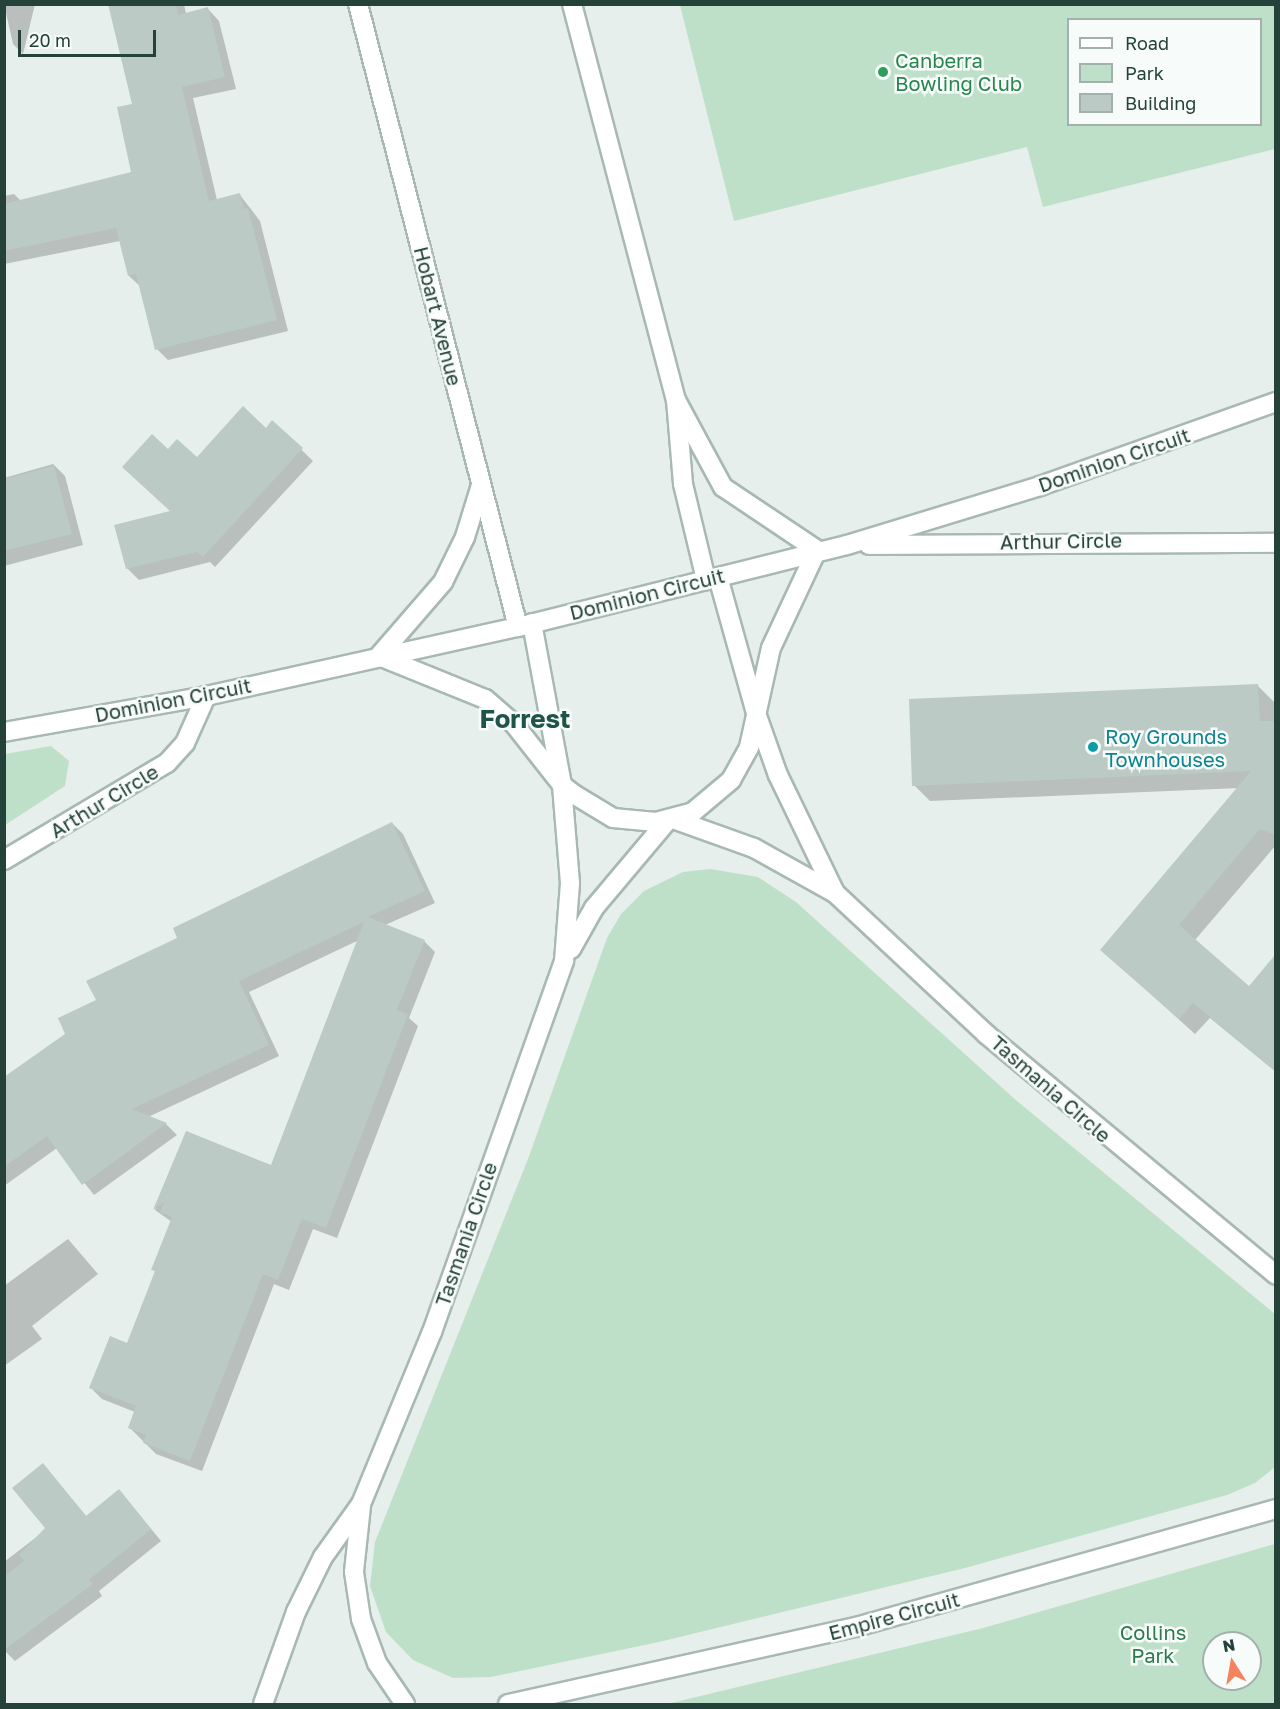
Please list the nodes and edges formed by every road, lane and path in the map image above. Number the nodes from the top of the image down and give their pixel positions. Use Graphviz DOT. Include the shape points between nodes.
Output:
graph roads {
  1 [pos="358,4"];
  2 [pos="572,4"];
  3 [pos="676,400"];
  4 [pos="1275,402"];
  5 [pos="481,485"];
  6 [pos="1275,543"];
  7 [pos="847,545"];
  8 [pos="817,550"];
  9 [pos="712,578"];
  10 [pos="525,625"];
  11 [pos="379,656"];
  12 [pos="206,696"];
  13 [pos="756,714"];
  14 [pos="4,732"];
  15 [pos="562,784"];
  16 [pos="671,820"];
  17 [pos="4,860"];
  18 [pos="835,892"];
  19 [pos="564,961"];
  20 [pos="1275,1275"];
  21 [pos="361,1504"];
  22 [pos="1271,1509"];
  23 [pos="263,1704"];
  24 [pos="405,1704"];
  25 [pos="508,1704"];
  1 -- 5 [label="street, Hobart Avenue"];
  2 -- 3 [label="street"];
  3 -- 8 [label="street" via="723,487"];
  3 -- 9 [label="street" via="683,484"];
  4 -- 7 [label="street, Dominion Circuit" via="1040,486"];
  5 -- 10 [label="street, Hobart Avenue"];
  5 -- 11 [label="street" via="465,537 443,582"];
  6 -- 7 [label="street, Arthur Circle" via="1156,540"];
  7 -- 8 [label="street, Dominion Circuit"];
  8 -- 9 [label="street, Dominion Circuit"];
  8 -- 13 [label="street" via="771,648"];
  9 -- 10 [label="street, Dominion Circuit"];
  9 -- 13 [label="street"];
  10 -- 11 [label="street, Dominion Circuit"];
  10 -- 15 [label="street, Hobart Avenue"];
  11 -- 12 [label="street, Dominion Circuit"];
  11 -- 15 [label="street" via="485,699 514,724"];
  12 -- 14 [label="street, Dominion Circuit"];
  12 -- 17 [label="street, Arthur Circle" via="185,743 167,763"];
  13 -- 16 [label="street" via="746,755 731,780 708,803"];
  13 -- 18 [label="street, Tasmania Circle" via="798,821"];
  15 -- 16 [label="street" via="595,810 613,818 641,822"];
  15 -- 19 [label="street, Tasmania Circle" via="570,884"];
  16 -- 18 [label="street, Tasmania Circle" via="754,848"];
  16 -- 19 [label="street, Tasmania Circle" via="594,908"];
  18 -- 20 [label="street, Tasmania Circle" via="986,1034"];
  19 -- 21 [label="street, Tasmania Circle" via="432,1332"];
  21 -- 23 [label="street, Tasmania Circle" via="309,1584"];
  21 -- 24 [label="street, Tasmania Circle" via="354,1572 361,1619 377,1663"];
  22 -- 25 [label="street, Empire Circuit" via="856,1628"];
}
